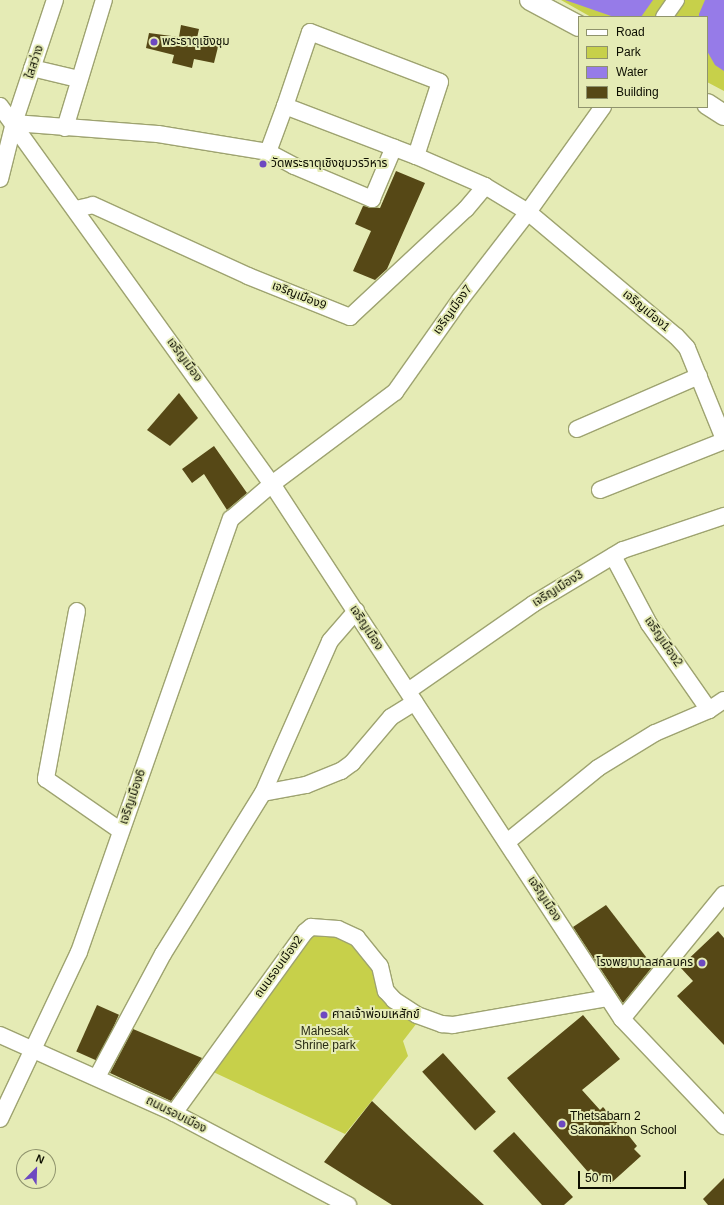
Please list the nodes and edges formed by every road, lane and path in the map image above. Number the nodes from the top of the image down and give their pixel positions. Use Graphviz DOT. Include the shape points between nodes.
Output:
graph roads {
  1 [pos="55,0"];
  2 [pos="104,0"];
  3 [pos="522,0"];
  4 [pos="676,0"];
  5 [pos="537,4"];
  6 [pos="665,16"];
  7 [pos="578,25"];
  8 [pos="32,68"];
  9 [pos="78,79"];
  10 [pos="708,105"];
  11 [pos="0,106"];
  12 [pos="285,106"];
  13 [pos="602,108"];
  14 [pos="724,115"];
  15 [pos="14,123"];
  16 [pos="64,128"];
  17 [pos="394,147"];
  18 [pos="268,152"];
  19 [pos="416,156"];
  20 [pos="0,179"];
  21 [pos="485,186"];
  22 [pos="76,209"];
  23 [pos="528,212"];
  24 [pos="698,376"];
  25 [pos="577,429"];
  26 [pos="724,440"];
  27 [pos="272,484"];
  28 [pos="600,490"];
  29 [pos="724,516"];
  30 [pos="613,556"];
  31 [pos="77,611"];
  32 [pos="356,611"];
  33 [pos="411,696"];
  34 [pos="724,700"];
  35 [pos="709,710"];
  36 [pos="263,793"];
  37 [pos="121,831"];
  38 [pos="507,842"];
  39 [pos="724,894"];
  40 [pos="608,998"];
  41 [pos="622,1019"];
  42 [pos="0,1034"];
  43 [pos="33,1049"];
  44 [pos="97,1077"];
  45 [pos="174,1114"];
  46 [pos="0,1119"];
  47 [pos="724,1126"];
  48 [pos="348,1205"];
  1 -- 8 [label="street, ใสสว่าง"];
  2 -- 9 [label="street"];
  3 -- 5 [label="main road"];
  4 -- 6 [label="street"];
  5 -- 7 [label="main road"];
  8 -- 9 [label="street"];
  8 -- 15 [label="street, ใสสว่าง"];
  9 -- 16 [label="street"];
  10 -- 14 [label="main road"];
  11 -- 15 [label="street, เจริญเมือง"];
  12 -- 17 [label="street, เจริญเมือง1"];
  12 -- 18 [label="street"];
  12 -- 19 [label="street" via="310,32 440,82"];
  13 -- 23 [label="street, เจริญเมือง7"];
  15 -- 16 [label="street"];
  15 -- 20 [label="street, ใสสว่าง"];
  15 -- 22 [label="street, เจริญเมือง"];
  16 -- 18 [label="street" via="97,128 158,134"];
  17 -- 18 [label="street" via="372,199 294,166"];
  17 -- 19 [label="street, เจริญเมือง1"];
  19 -- 21 [label="street, เจริญเมือง1"];
  21 -- 22 [label="street, เจริญเมือง9" via="466,209 350,317 248,276 93,205"];
  21 -- 23 [label="street, เจริญเมือง1"];
  22 -- 27 [label="street, เจริญเมือง"];
  23 -- 24 [label="street, เจริญเมือง1" via="676,336 687,348"];
  23 -- 27 [label="street, เจริญเมือง7" via="460,300 395,392"];
  24 -- 25 [label="street"];
  24 -- 26 [label="street, เจริญเมือง1"];
  26 -- 28 [label="street, เจริญเมือง1"];
  27 -- 32 [label="street, เจริญเมือง"];
  27 -- 37 [label="street, เจริญเมือง6" via="231,519"];
  29 -- 30 [label="street, เจริญเมือง3" via="623,550"];
  30 -- 33 [label="street, เจริญเมือง3" via="533,604"];
  30 -- 35 [label="street, เจริญเมือง2" via="649,624"];
  31 -- 37 [label="street" via="46,778"];
  32 -- 33 [label="street, เจริญเมือง"];
  32 -- 36 [label="street" via="330,641"];
  33 -- 36 [label="street, เจริญเมือง3" via="352,763 341,771 306,786"];
  33 -- 38 [label="street, เจริญเมือง"];
  34 -- 35 [label="street"];
  35 -- 38 [label="street" via="655,733 598,768"];
  36 -- 44 [label="street" via="163,954"];
  37 -- 43 [label="street, เจริญเมือง6" via="79,952"];
  38 -- 40 [label="street, เจริญเมือง"];
  39 -- 41 [label="street"];
  40 -- 41 [label="street, เจริญเมือง"];
  40 -- 45 [label="street, ถนนรอบเมือง2" via="453,1025 442,1024 416,1015 394,1000 386,991 380,966 357,938 338,929 311,927"];
  41 -- 47 [label="street, เจริญเมือง"];
  42 -- 43 [label="street, ถนนรอบเมือง"];
  43 -- 44 [label="street, ถนนรอบเมือง"];
  43 -- 46 [label="street, เจริญเมือง6"];
  44 -- 45 [label="street, ถนนรอบเมือง"];
  45 -- 48 [label="street, ถนนรอบเมือง"];
}
